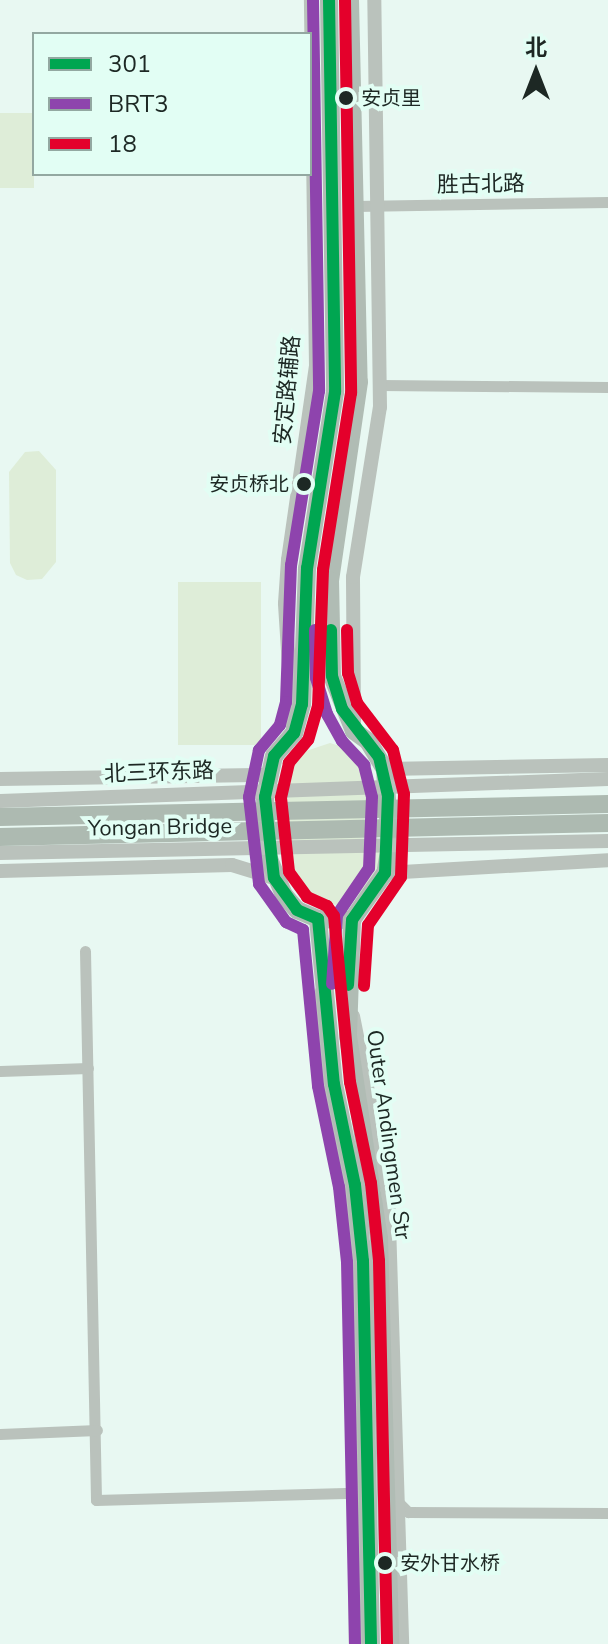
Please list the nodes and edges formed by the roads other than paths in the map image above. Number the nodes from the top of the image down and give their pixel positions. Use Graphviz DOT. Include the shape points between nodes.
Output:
graph roads {
  1 [pos="311,0"];
  2 [pos="329,0"];
  3 [pos="350,0"];
  4 [pos="374,0"];
  5 [pos="311,32"];
  6 [pos="312,176"];
  7 [pos="331,194"];
  8 [pos="608,202"];
  9 [pos="355,206"];
  10 [pos="377,207"];
  11 [pos="312,233"];
  12 [pos="380,385"];
  13 [pos="608,387"];
  14 [pos="354,731"];
  15 [pos="294,733"];
  16 [pos="608,765"];
  17 [pos="385,769"];
  18 [pos="268,775"];
  19 [pos="0,779"];
  20 [pos="608,779"];
  21 [pos="0,801"];
  22 [pos="608,804"];
  23 [pos="0,817"];
  24 [pos="608,823"];
  25 [pos="0,837"];
  26 [pos="608,841"];
  27 [pos="0,853"];
  28 [pos="608,860"];
  29 [pos="0,871"];
  30 [pos="385,873"];
  31 [pos="274,878"];
  32 [pos="318,919"];
  33 [pos="352,920"];
  34 [pos="85,951"];
  35 [pos="88,1068"];
  36 [pos="0,1071"];
  37 [pos="97,1430"];
  38 [pos="0,1434"];
  39 [pos="377,1495"];
  40 [pos="608,1513"];
  41 [pos="356,1644"];
  42 [pos="371,1644"];
  43 [pos="390,1644"];
  44 [pos="402,1644"];
  1 -- 5 [label="street, 安定路辅路"];
  2 -- 7 [label="main road"];
  3 -- 9 [label="main road"];
  4 -- 10 [label="street"];
  6 -- 11 [label="street, 安定路辅路"];
  7 -- 11 [label="street"];
  7 -- 15 [label="main road" via="335,392 307,568 301,710"];
  8 -- 10 [label="street, 胜古北路"];
  9 -- 10 [label="street, 胜古北路"];
  9 -- 14 [label="main road" via="359,382 330,580 332,676"];
  10 -- 12 [label="street"];
  11 -- 15 [label="street, 安定路辅路" via="316,366 285,603"];
  12 -- 13 [label="street"];
  12 -- 14 [label="street" via="377,436 353,577"];
  14 -- 17 [label="main road" via="368,741"];
  15 -- 18 [label="main road" via="274,756"];
  16 -- 17 [label="street"];
  17 -- 30 [label="main road" via="390,846"];
  18 -- 19 [label="street"];
  18 -- 31 [label="main road" via="267,854"];
  20 -- 21 [label="street, 北三环东路, bridge"];
  22 -- 23 [label="highway, bridge"];
  24 -- 25 [label="highway, bridge"];
  26 -- 27 [label="street, Yongan Bridge, bridge"];
  28 -- 30 [label="street"];
  29 -- 31 [label="street" via="232,865"];
  30 -- 33 [label="main road"];
  31 -- 32 [label="main road" via="297,910"];
  32 -- 33 [label="main road"];
  32 -- 39 [label="main road" via="334,1084 355,1185 363,1261"];
  33 -- 39 [label="main road, Outer Andingmen Str" via="348,1036 379,1238"];
  34 -- 35 [label="street"];
  35 -- 36 [label="street"];
  35 -- 37 [label="street"];
  37 -- 38 [label="street"];
  37 -- 39 [label="street" via="96,1500"];
  39 -- 40 [label="street" via="408,1512"];
  39 -- 41 [label="street"];
  39 -- 42 [label="main road"];
  39 -- 43 [label="main road, Outer Andingmen Str"];
  39 -- 44 [label="street"];
}
